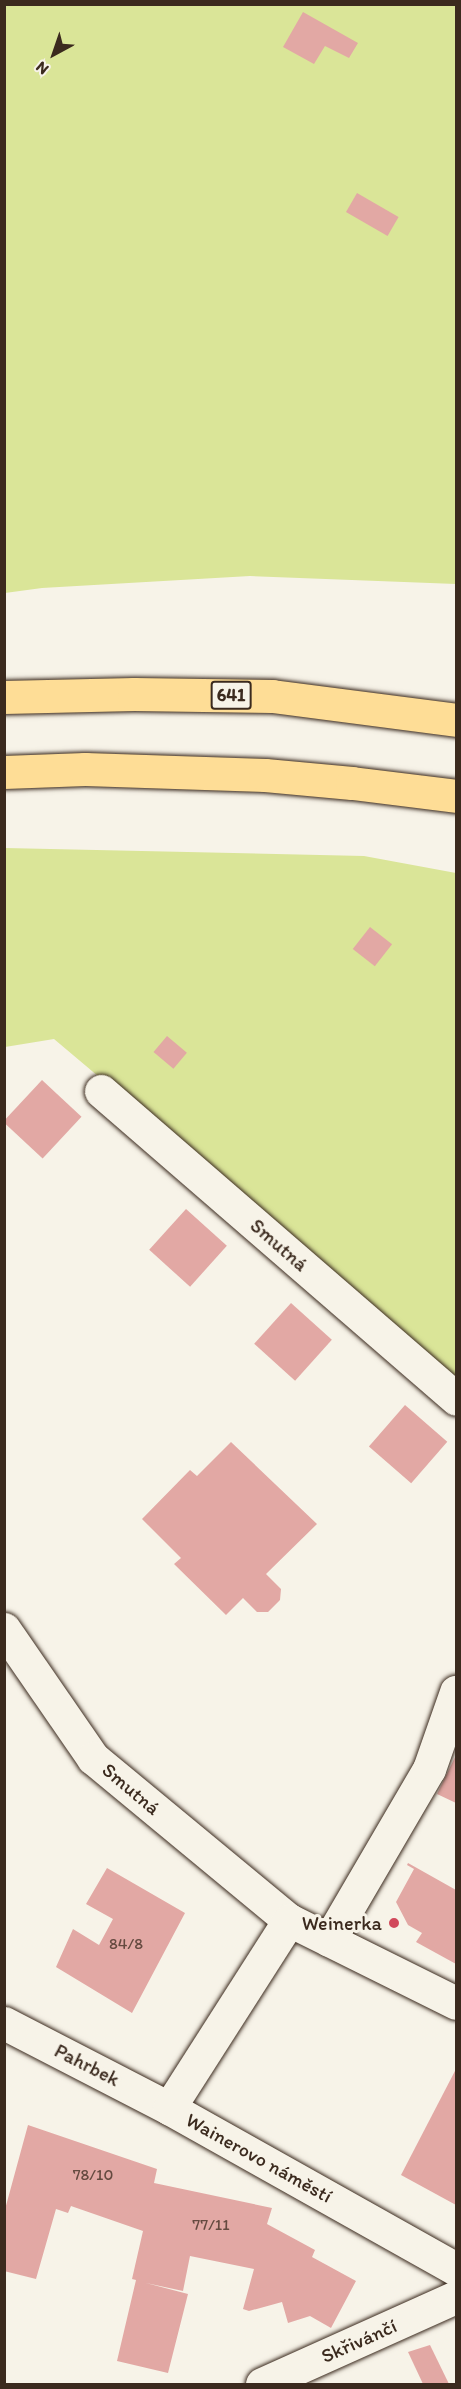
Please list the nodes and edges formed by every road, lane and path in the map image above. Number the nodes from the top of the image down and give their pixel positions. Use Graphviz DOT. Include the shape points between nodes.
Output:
graph roads {
  1 [pos="4,697"];
  2 [pos="456,720"];
  3 [pos="4,772"];
  4 [pos="456,796"];
  5 [pos="101,1091"];
  6 [pos="456,1399"];
  7 [pos="4,1629"];
  8 [pos="456,1692"];
  9 [pos="289,1920"];
  10 [pos="329,1940"];
  11 [pos="456,2003"];
  12 [pos="4,2023"];
  13 [pos="169,2108"];
  14 [pos="456,2269"];
  15 [pos="456,2297"];
  16 [pos="262,2385"];
  1 -- 2 [label="highway, 641" via="272,696"];
  3 -- 4 [label="highway" via="85,769 265,776"];
  5 -- 6 [label="street, Smutná"];
  7 -- 9 [label="street, Smutná" via="93,1758"];
  8 -- 10 [label="street" via="429,1769"];
  9 -- 10 [label="street"];
  9 -- 13 [label="street, Wainerovo náměstí"];
  10 -- 11 [label="street"];
  12 -- 13 [label="street, Pahrbek"];
  13 -- 14 [label="street, Wainerovo náměstí"];
  15 -- 16 [label="street, Skřivánčí"];
}
